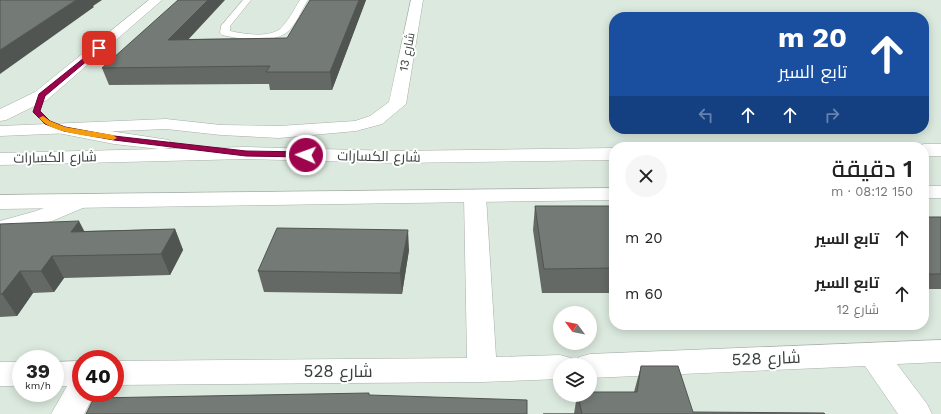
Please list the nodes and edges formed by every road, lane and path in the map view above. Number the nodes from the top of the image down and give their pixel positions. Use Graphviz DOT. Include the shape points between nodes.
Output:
graph roads {
  1 [pos="156,0"];
  2 [pos="248,0"];
  3 [pos="304,0"];
  4 [pos="417,0"];
  5 [pos="42,96"];
  6 [pos="397,104"];
  7 [pos="0,116"];
  8 [pos="64,128"];
  9 [pos="0,131"];
  10 [pos="929,150"];
  11 [pos="941,150"];
  12 [pos="246,153"];
  13 [pos="609,154"];
  14 [pos="0,159"];
  15 [pos="929,192"];
  16 [pos="941,192"];
  17 [pos="609,194"];
  18 [pos="475,196"];
  19 [pos="82,200"];
  20 [pos="0,202"];
  21 [pos="0,228"];
  22 [pos="941,351"];
  23 [pos="873,354"];
  24 [pos="597,366"];
  25 [pos="553,367"];
  26 [pos="482,370"];
  27 [pos="124,373"];
  28 [pos="0,374"];
  29 [pos="12,374"];
  30 [pos="74,402"];
  31 [pos="67,414"];
  32 [pos="916,414"];
  1 -- 5 [label="street"];
  2 -- 3 [label="lane" via="226,26 225,33 236,37 264,37 282,31"];
  4 -- 6 [label="street, شارع 13"];
  5 -- 7 [label="street"];
  5 -- 8 [label="street" via="36,112 48,123"];
  6 -- 8 [label="street, شارع الكسارات" via="376,120 356,126 278,132 221,130 166,124"];
  8 -- 9 [label="street, شارع الكسارات"];
  8 -- 12 [label="street" via="114,138"];
  10 -- 11 [label="street"];
  12 -- 13 [label="street, شارع الكسارات" via="396,157"];
  12 -- 14 [label="street, شارع الكسارات"];
  15 -- 16 [label="street"];
  17 -- 18 [label="street"];
  18 -- 19 [label="street"];
  18 -- 26 [label="street"];
  19 -- 20 [label="street"];
  19 -- 21 [label="street" via="44,216"];
  22 -- 23 [label="street, شارع 528"];
  23 -- 24 [label="street, شارع 528"];
  23 -- 32 [label="street"];
  25 -- 26 [label="street, شارع 528"];
  26 -- 27 [label="street, شارع 528"];
  28 -- 29 [label="street"];
  30 -- 31 [label="street"];
}
